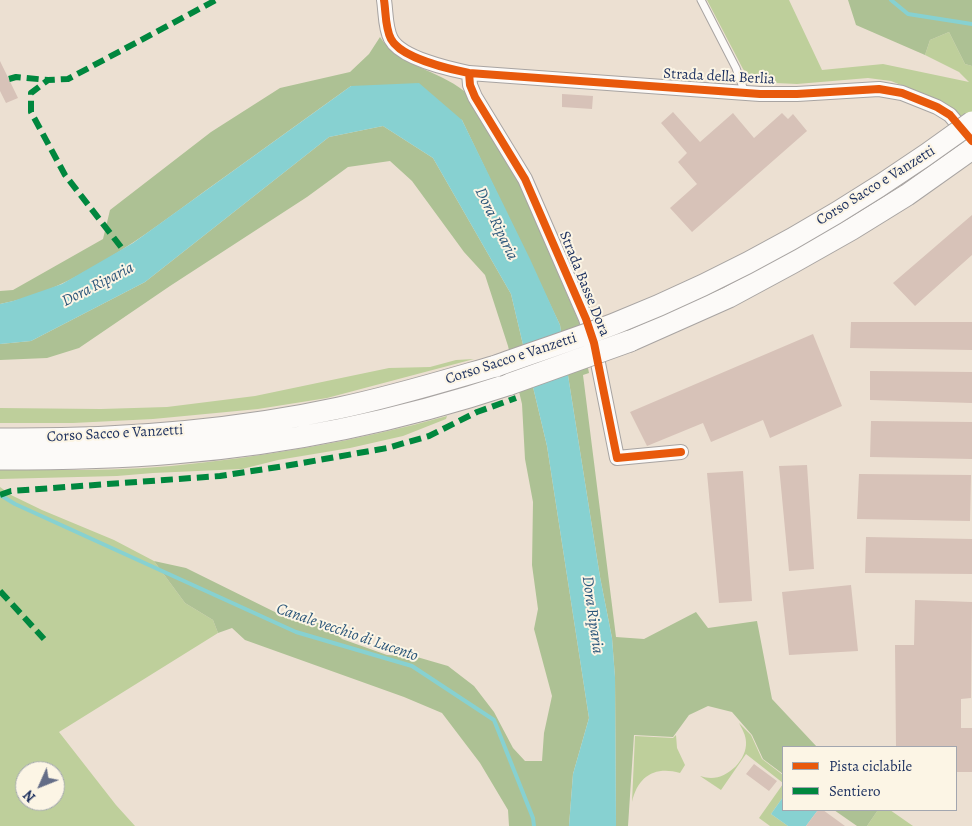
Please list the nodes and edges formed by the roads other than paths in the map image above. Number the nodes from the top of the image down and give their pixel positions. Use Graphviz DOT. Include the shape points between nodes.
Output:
graph roads {
  1 [pos="384,0"];
  2 [pos="701,0"];
  3 [pos="469,73"];
  4 [pos="744,93"];
  5 [pos="972,122"];
  6 [pos="972,141"];
  7 [pos="972,149"];
  8 [pos="0,439"];
  9 [pos="681,452"];
  10 [pos="0,459"];
  1 -- 3 [label="street, Strada della Berlia" via="390,37 394,43 413,56"];
  2 -- 4 [label="lane" via="736,68"];
  3 -- 4 [label="street, Strada della Berlia"];
  3 -- 9 [label="street, Strada Basse Dora" via="474,97 525,179 586,319 594,343 617,458"];
  4 -- 6 [label="street, Strada della Berlia" via="797,94 879,89 937,107 950,115"];
  5 -- 8 [label="main road, Corso Sacco e Vanzetti, bridge" via="894,177 778,246 614,324 496,366 339,408 258,423 94,438"];
  7 -- 10 [label="main road, Corso Sacco e Vanzetti, bridge" via="852,230 729,297 630,341 510,384 422,411 333,431 242,445 103,458"];
}
